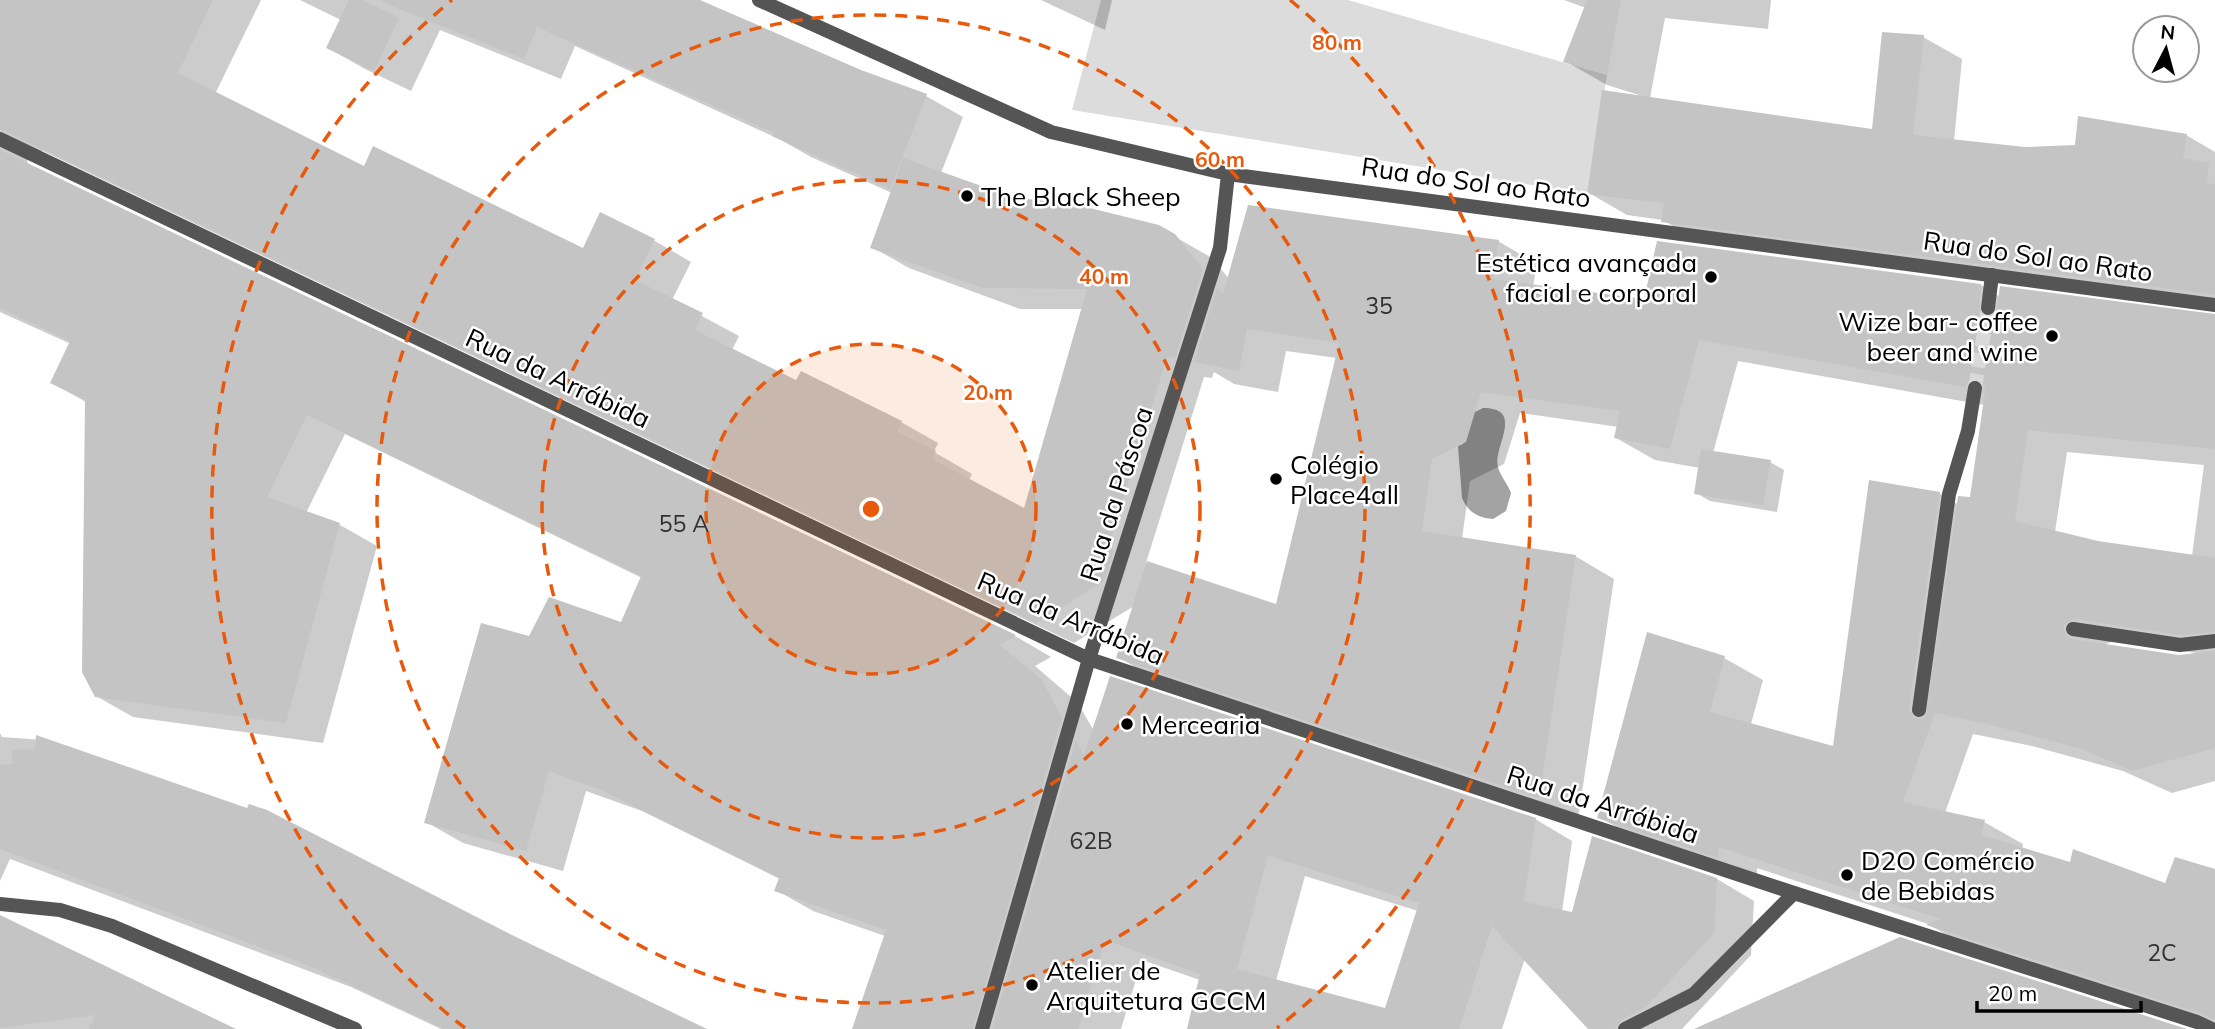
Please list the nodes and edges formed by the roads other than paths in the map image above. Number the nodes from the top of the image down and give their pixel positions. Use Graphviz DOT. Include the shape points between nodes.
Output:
graph roads {
  1 [pos="759,0"];
  2 [pos="0,139"];
  3 [pos="1228,174"];
  4 [pos="1992,275"];
  5 [pos="2215,305"];
  6 [pos="1987,308"];
  7 [pos="1975,388"];
  8 [pos="2073,629"];
  9 [pos="2215,640"];
  10 [pos="1089,659"];
  11 [pos="1919,710"];
  12 [pos="1794,893"];
  13 [pos="0,904"];
  14 [pos="355,1029"];
  15 [pos="982,1029"];
  16 [pos="1625,1029"];
  17 [pos="2213,1029"];
  1 -- 3 [label="street, Rua do Sol ao Rato" via="1051,132"];
  2 -- 10 [label="street, Rua da Arrábida"];
  3 -- 4 [label="street, Rua do Sol ao Rato"];
  3 -- 10 [label="street, Rua da Páscoa" via="1220,248"];
  4 -- 5 [label="street, Rua do Sol ao Rato"];
  4 -- 6 [label="street"];
  7 -- 11 [label="street" via="1968,431 1948,494"];
  8 -- 9 [label="street" via="2180,645"];
  10 -- 12 [label="street, Rua da Arrábida"];
  10 -- 15 [label="street, Rua da Páscoa"];
  12 -- 16 [label="street" via="1694,994"];
  12 -- 17 [label="street, Rua da Arrábida"];
  13 -- 14 [label="street" via="60,910 112,926"];
}
